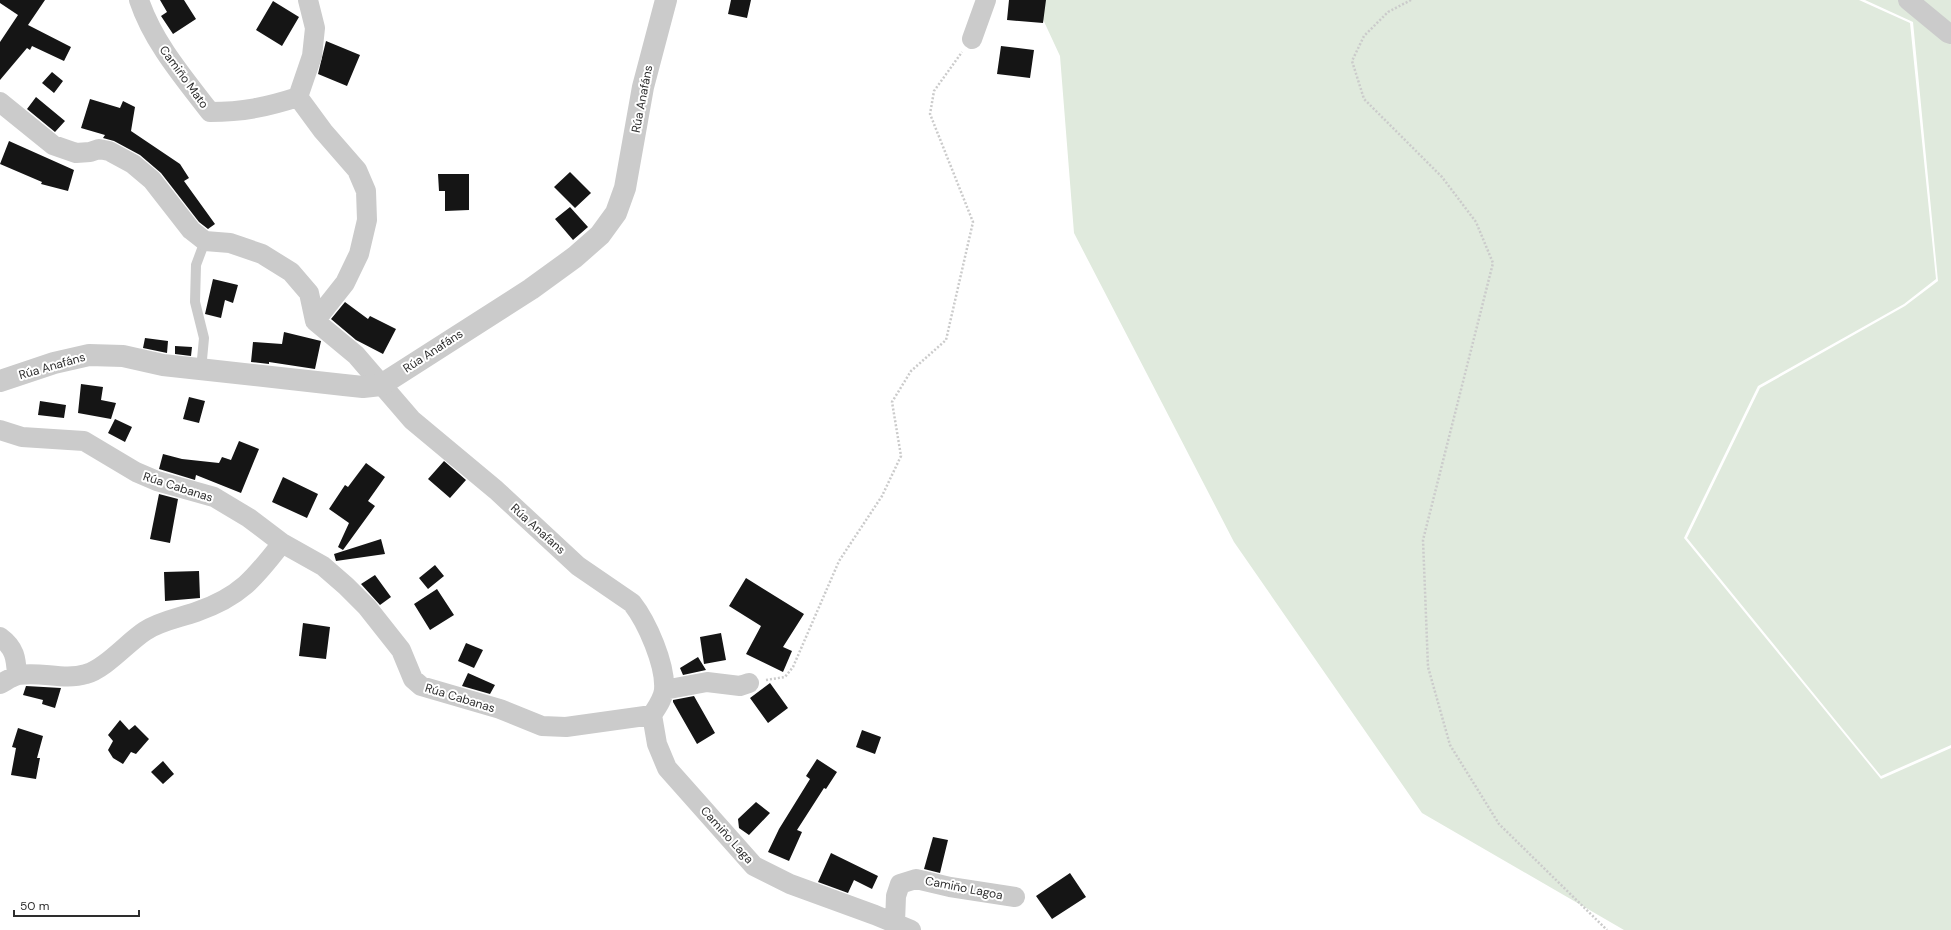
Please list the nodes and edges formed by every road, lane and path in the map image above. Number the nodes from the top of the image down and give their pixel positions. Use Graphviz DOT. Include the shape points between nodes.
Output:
graph roads {
  1 [pos="139,0"];
  2 [pos="308,0"];
  3 [pos="666,0"];
  4 [pos="986,0"];
  5 [pos="1411,0"];
  6 [pos="1908,0"];
  7 [pos="1951,34"];
  8 [pos="972,39"];
  9 [pos="298,97"];
  10 [pos="0,102"];
  11 [pos="204,241"];
  12 [pos="316,321"];
  13 [pos="201,370"];
  14 [pos="0,381"];
  15 [pos="380,385"];
  16 [pos="0,430"];
  17 [pos="282,542"];
  18 [pos="0,637"];
  19 [pos="9,680"];
  20 [pos="749,683"];
  21 [pos="664,690"];
  22 [pos="652,715"];
  23 [pos="1015,897"];
  24 [pos="903,927"];
  25 [pos="1607,930"];
  1 -- 9 [label="street, Camiño Mato" via="162,48 210,112 263,108"];
  2 -- 9 [label="street" via="315,28 312,56"];
  3 -- 15 [label="street, Rúa Anafáns" via="643,87 625,188 616,213 600,235 531,289"];
  4 -- 8 [label="street"];
  5 -- 25 [label="path" via="1388,12 1364,36 1352,61 1364,99 1442,177 1476,222 1493,263 1423,540 1428,667 1450,745 1499,824"];
  6 -- 7 [label="street"];
  8 -- 20 [label="path" via="934,91 930,114 973,222 946,340 911,371 892,402 901,456 882,496 839,561 793,667 785,677"];
  9 -- 12 [label="street" via="357,170 366,191 367,220 360,254 345,283"];
  10 -- 11 [label="street" via="53,145 76,153 99,148 134,164 152,180 191,230"];
  11 -- 12 [label="street" via="230,243 255,251 291,272 309,293"];
  11 -- 13 [label="lane" via="196,265 195,302 204,338"];
  12 -- 15 [label="street, Rúa Anafans" via="356,355"];
  13 -- 14 [label="street, Rúa Anafáns" via="123,356 89,355 54,363"];
  13 -- 15 [label="street, Rúa Anafáns" via="363,387"];
  15 -- 21 [label="street, Rúa Anafans" via="412,420 496,490 578,566 632,603 654,642"];
  16 -- 17 [label="street, Rúa Cabanas" via="22,437 84,441 136,472 157,481 214,497"];
  17 -- 19 [label="street" via="255,578 232,596 221,603 163,622 145,631 87,674 71,677 28,674"];
  17 -- 22 [label="street, Rúa Cabanas" via="323,566 367,607 401,650 413,679 421,686 500,709 542,726 566,728"];
  18 -- 19 [label="street" via="9,644 16,656"];
  20 -- 21 [label="street" via="740,686 707,682"];
  21 -- 22 [label="street"];
  22 -- 24 [label="street, Camiño Laga" via="657,744 667,768 754,866 790,884"];
  23 -- 24 [label="street, Camiño Lagoa" via="950,887 916,878 900,884 896,896"];
}
